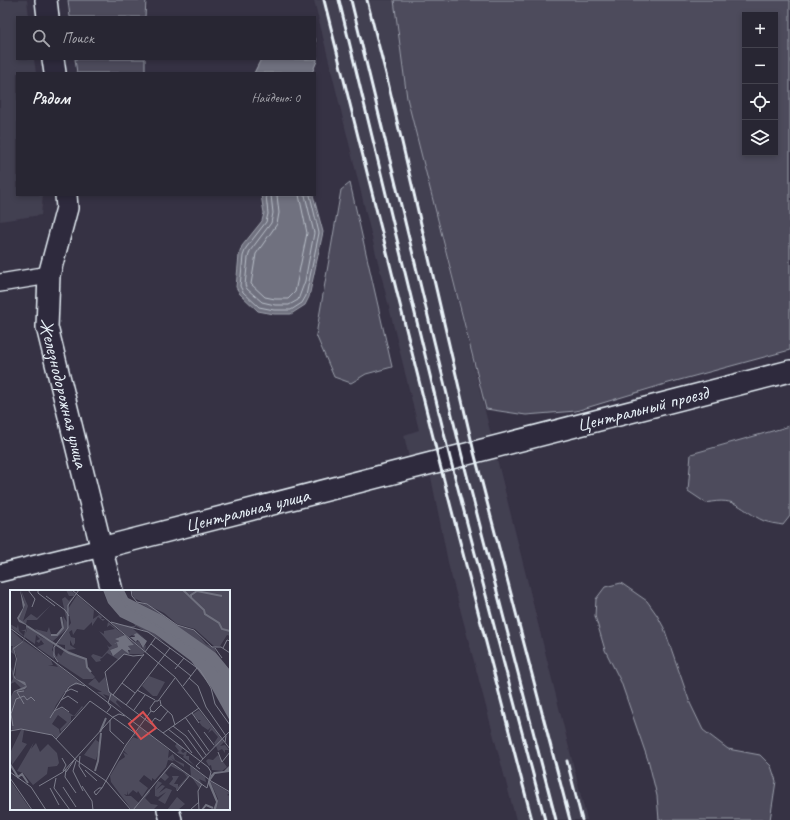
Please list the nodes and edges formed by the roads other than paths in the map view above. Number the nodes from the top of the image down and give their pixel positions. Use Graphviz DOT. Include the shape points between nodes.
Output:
graph roads {
  1 [pos="46,0"];
  2 [pos="48,16"];
  3 [pos="53,60"];
  4 [pos="55,72"];
  5 [pos="66,196"];
  6 [pos="49,275"];
  7 [pos="0,283"];
  8 [pos="790,371"];
  9 [pos="494,447"];
  10 [pos="101,548"];
  11 [pos="0,573"];
  12 [pos="112,590"];
  13 [pos="168,810"];
  14 [pos="171,820"];
  1 -- 2 [label="street"];
  3 -- 4 [label="street"];
  5 -- 6 [label="street, Железнодорожная улица" via="67,208"];
  6 -- 7 [label="street"];
  6 -- 10 [label="street, Железнодорожная улица" via="47,327"];
  8 -- 9 [label="street, Центральный проезд"];
  9 -- 10 [label="street, Центральная улица"];
  10 -- 11 [label="street, Центральная улица"];
  10 -- 12 [label="street, Железнодорожная улица"];
  13 -- 14 [label="street"];
}
